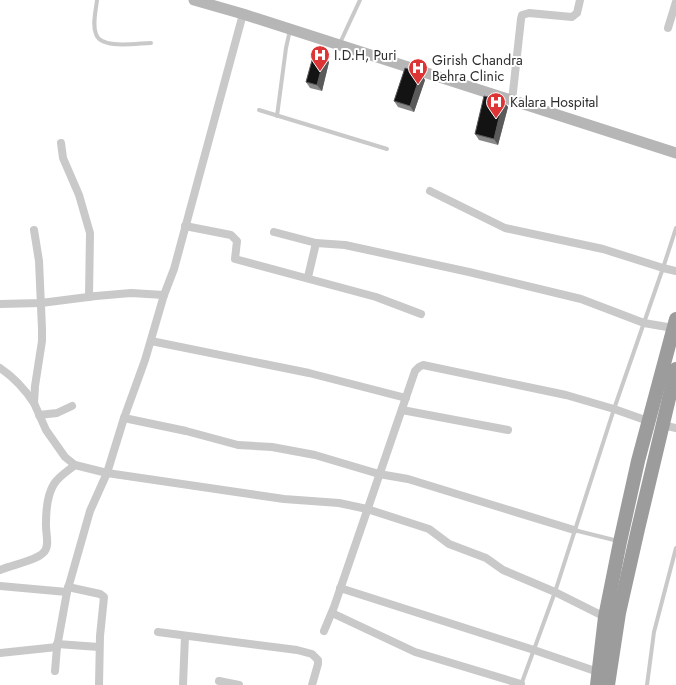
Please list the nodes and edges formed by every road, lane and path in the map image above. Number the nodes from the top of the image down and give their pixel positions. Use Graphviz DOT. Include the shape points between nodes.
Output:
graph roads {
  1 [pos="97,0"];
  2 [pos="194,0"];
  3 [pos="360,0"];
  4 [pos="580,0"];
  5 [pos="676,2"];
  6 [pos="243,14"];
  7 [pos="668,28"];
  8 [pos="290,30"];
  9 [pos="151,43"];
  10 [pos="339,45"];
  11 [pos="512,101"];
  12 [pos="259,110"];
  13 [pos="277,116"];
  14 [pos="61,143"];
  15 [pos="387,149"];
  16 [pos="676,153"];
  17 [pos="430,191"];
  18 [pos="185,226"];
  19 [pos="676,228"];
  20 [pos="34,230"];
  21 [pos="274,232"];
  22 [pos="316,243"];
  23 [pos="663,268"];
  24 [pos="676,271"];
  25 [pos="308,278"];
  26 [pos="164,295"];
  27 [pos="89,297"];
  28 [pos="42,303"];
  29 [pos="0,304"];
  30 [pos="421,314"];
  31 [pos="644,323"];
  32 [pos="674,324"];
  33 [pos="151,341"];
  34 [pos="0,368"];
  35 [pos="676,369"];
  36 [pos="406,398"];
  37 [pos="34,403"];
  38 [pos="72,406"];
  39 [pos="614,409"];
  40 [pos="402,410"];
  41 [pos="39,415"];
  42 [pos="124,418"];
  43 [pos="648,421"];
  44 [pos="662,425"];
  45 [pos="676,428"];
  46 [pos="508,430"];
  47 [pos="75,465"];
  48 [pos="107,473"];
  49 [pos="379,474"];
  50 [pos="367,509"];
  51 [pos="574,530"];
  52 [pos="620,542"];
  53 [pos="676,548"];
  54 [pos="0,570"];
  55 [pos="0,586"];
  56 [pos="340,588"];
  57 [pos="68,589"];
  58 [pos="555,592"];
  59 [pos="332,612"];
  60 [pos="605,617"];
  61 [pos="324,631"];
  62 [pos="158,632"];
  63 [pos="185,636"];
  64 [pos="57,645"];
  65 [pos="99,647"];
  66 [pos="534,650"];
  67 [pos="0,652"];
  68 [pos="55,670"];
  69 [pos="597,679"];
  70 [pos="219,681"];
  71 [pos="521,684"];
  72 [pos="99,685"];
  73 [pos="183,685"];
  74 [pos="239,685"];
  75 [pos="312,685"];
  76 [pos="608,685"];
  77 [pos="648,685"];
  1 -- 9 [label="lane" via="95,29 100,41 108,44"];
  2 -- 6 [label="main road"];
  3 -- 10 [label="lane"];
  4 -- 11 [label="street" via="577,13 572,17 529,13 522,16"];
  5 -- 7 [label="street"];
  6 -- 8 [label="main road"];
  6 -- 18 [label="street"];
  8 -- 10 [label="main road"];
  8 -- 13 [label="lane"];
  10 -- 11 [label="main road"];
  11 -- 16 [label="main road"];
  12 -- 13 [label="lane"];
  13 -- 15 [label="lane"];
  14 -- 27 [label="street" via="63,158 79,195 90,233"];
  17 -- 23 [label="street" via="505,228 604,249"];
  18 -- 25 [label="street" via="231,234 237,241 235,259"];
  18 -- 26 [label="street"];
  19 -- 23 [label="lane"];
  20 -- 28 [label="street"];
  21 -- 22 [label="street"];
  22 -- 25 [label="street"];
  22 -- 31 [label="street" via="373,250 559,294"];
  23 -- 24 [label="street"];
  23 -- 31 [label="lane"];
  25 -- 30 [label="street" via="376,297"];
  26 -- 27 [label="street" via="131,293"];
  26 -- 33 [label="street"];
  27 -- 28 [label="street"];
  28 -- 29 [label="street"];
  28 -- 37 [label="street" via="42,341"];
  31 -- 32 [label="street"];
  31 -- 39 [label="lane"];
  32 -- 43 [label="highway"];
  33 -- 36 [label="street" via="310,373"];
  33 -- 42 [label="street"];
  34 -- 37 [label="street" via="14,377"];
  35 -- 44 [label="highway"];
  36 -- 39 [label="street" via="415,371 422,365 566,395"];
  36 -- 40 [label="street"];
  37 -- 41 [label="street"];
  38 -- 41 [label="street" via="57,413"];
  39 -- 43 [label="street"];
  39 -- 51 [label="lane"];
  40 -- 46 [label="street"];
  40 -- 49 [label="street"];
  41 -- 47 [label="street" via="57,447"];
  42 -- 48 [label="street"];
  42 -- 49 [label="street" via="238,445 272,447 315,455"];
  43 -- 52 [label="highway"];
  44 -- 45 [label="street"];
  44 -- 76 [label="highway" via="619,614"];
  47 -- 48 [label="street"];
  47 -- 54 [label="street" via="60,477 51,491 47,509 45,551 37,557"];
  48 -- 50 [label="street" via="284,499 339,503"];
  48 -- 57 [label="street" via="90,511"];
  49 -- 50 [label="street"];
  49 -- 51 [label="street" via="408,479"];
  50 -- 56 [label="street"];
  50 -- 58 [label="street" via="429,529 449,544 486,558 503,570"];
  51 -- 52 [label="lane"];
  51 -- 58 [label="lane"];
  52 -- 60 [label="highway"];
  53 -- 77 [label="lane" via="654,632"];
  55 -- 57 [label="street"];
  56 -- 59 [label="street"];
  56 -- 66 [label="street"];
  57 -- 64 [label="street"];
  57 -- 65 [label="street" via="100,594 104,597"];
  58 -- 60 [label="street"];
  58 -- 66 [label="lane"];
  59 -- 61 [label="street"];
  59 -- 71 [label="street" via="415,652"];
  60 -- 69 [label="highway"];
  62 -- 63 [label="street"];
  63 -- 73 [label="street"];
  63 -- 75 [label="street" via="312,654 318,660"];
  64 -- 65 [label="street"];
  64 -- 67 [label="street"];
  64 -- 68 [label="street"];
  65 -- 72 [label="street"];
  66 -- 69 [label="street"];
  66 -- 71 [label="lane"];
  70 -- 74 [label="street"];
}
